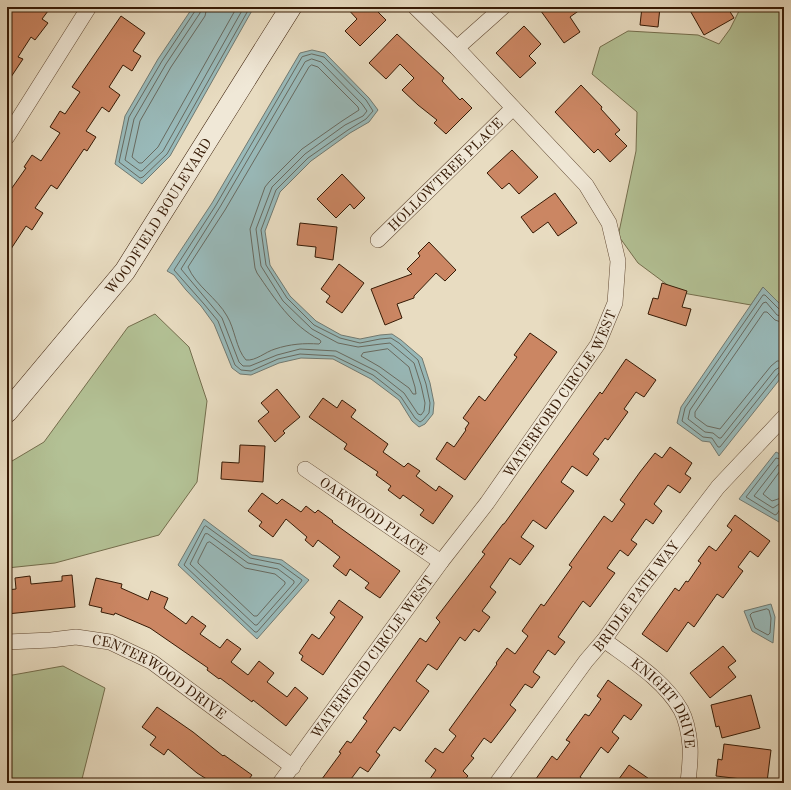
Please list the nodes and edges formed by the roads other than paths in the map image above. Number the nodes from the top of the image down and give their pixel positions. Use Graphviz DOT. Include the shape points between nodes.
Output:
graph roads {
  1 [pos="89,7"];
  2 [pos="291,7"];
  3 [pos="415,7"];
  4 [pos="503,7"];
  5 [pos="457,48"];
  6 [pos="513,108"];
  7 [pos="7,137"];
  8 [pos="378,240"];
  9 [pos="7,412"];
  10 [pos="784,417"];
  11 [pos="305,469"];
  12 [pos="441,562"];
  13 [pos="604,640"];
  14 [pos="7,642"];
  15 [pos="293,767"];
  16 [pos="280,783"];
  17 [pos="497,783"];
  18 [pos="688,783"];
  1 -- 7 [label="street"];
  2 -- 9 [label="street, WOODFIELD BOULEVARD" via="125,271"];
  3 -- 5 [label="street, WATERFORD CIRCLE WEST"];
  4 -- 5 [label="street"];
  5 -- 6 [label="street, WATERFORD CIRCLE WEST"];
  6 -- 8 [label="street, HOLLOWTREE PLACE"];
  6 -- 12 [label="street, WATERFORD CIRCLE WEST" via="586,184 609,222 618,261 615,303 598,344 487,502"];
  10 -- 13 [label="street, BRIDLE PATH WAY" via="718,487"];
  11 -- 12 [label="street, OAKWOOD PLACE"];
  12 -- 15 [label="street, WATERFORD CIRCLE WEST"];
  13 -- 17 [label="street, BRIDLE PATH WAY"];
  13 -- 18 [label="street, KNIGHT DRIVE" via="649,674 669,693 682,711 690,747"];
  14 -- 15 [label="street, CENTERWOOD DRIVE" via="76,637 110,642 152,662"];
  15 -- 16 [label="street, WATERFORD CIRCLE WEST"];
}
